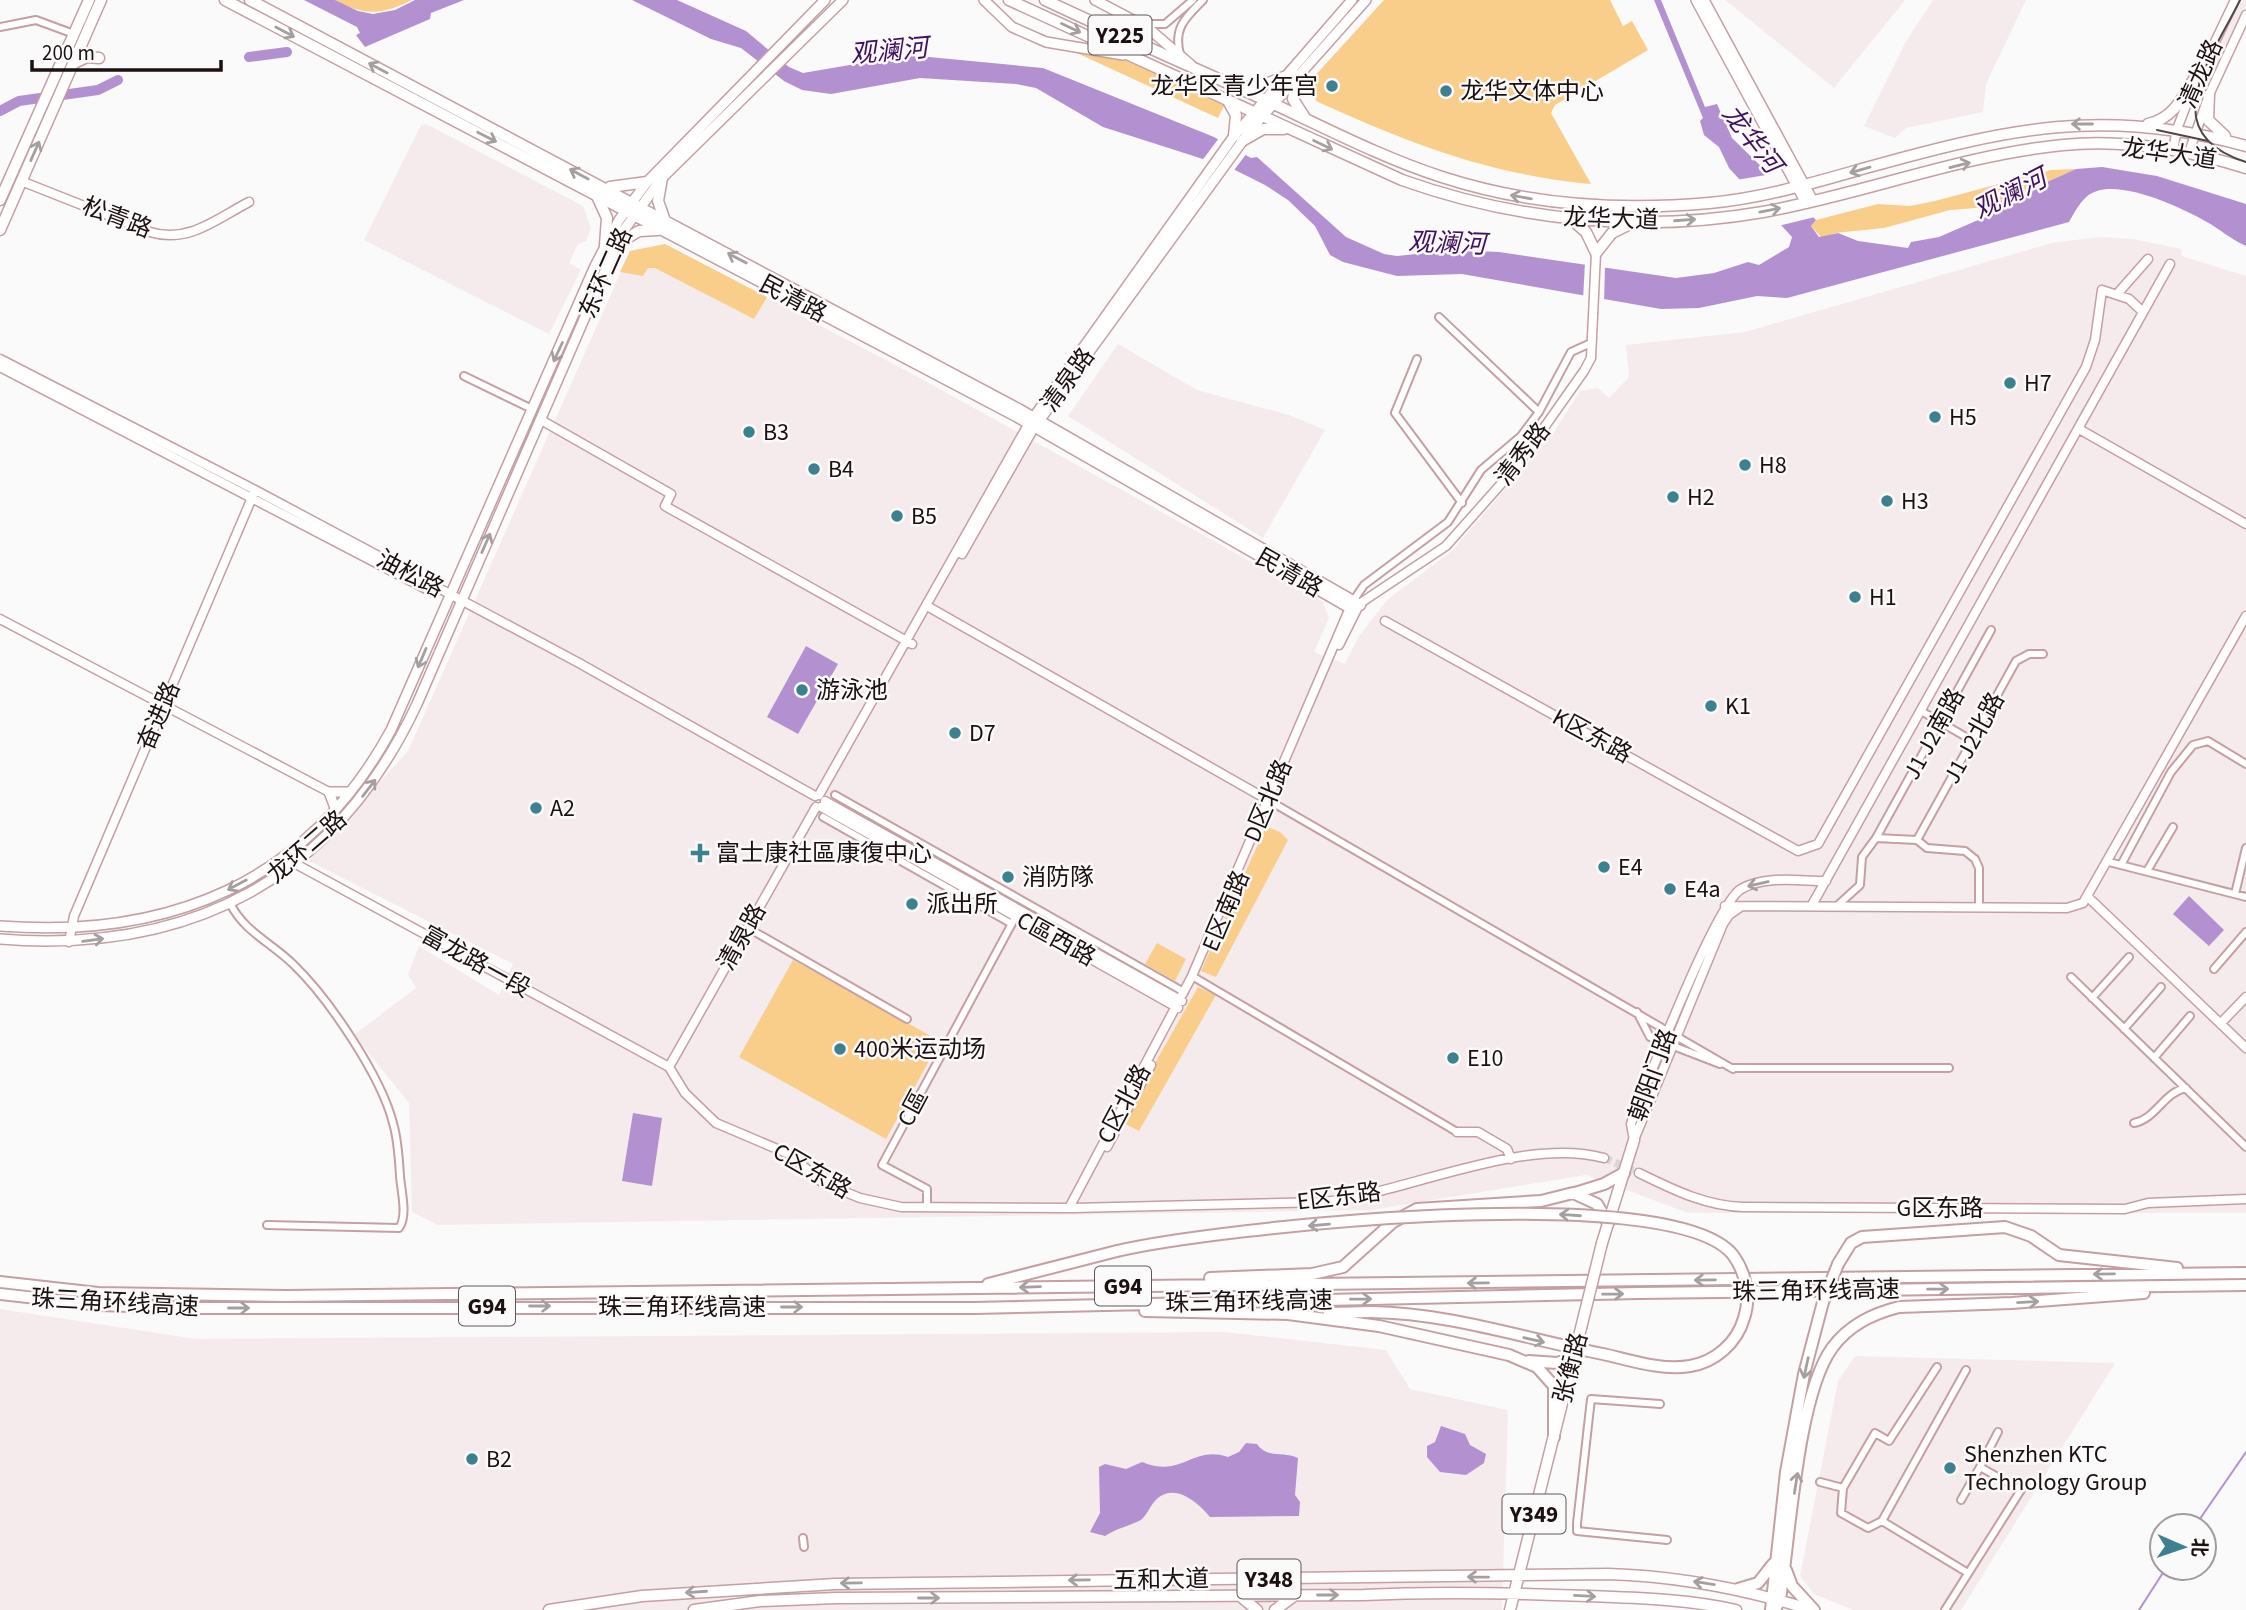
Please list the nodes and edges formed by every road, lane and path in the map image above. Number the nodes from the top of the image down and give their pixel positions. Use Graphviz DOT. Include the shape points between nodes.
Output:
graph roads {
  1 [pos="89,0"];
  2 [pos="101,0"];
  3 [pos="225,0"];
  4 [pos="250,0"];
  5 [pos="825,0"];
  6 [pos="843,0"];
  7 [pos="984,0"];
  8 [pos="1009,0"];
  9 [pos="1045,0"];
  10 [pos="1095,0"];
  11 [pos="1193,0"];
  12 [pos="1203,0"];
  13 [pos="1352,0"];
  14 [pos="1366,0"];
  15 [pos="1696,0"];
  16 [pos="1704,0"];
  17 [pos="2235,0"];
  18 [pos="2246,15"];
  19 [pos="1141,24"];
  20 [pos="0,27"];
  21 [pos="74,34"];
  22 [pos="782,52"];
  23 [pos="1181,55"];
  24 [pos="1132,56"];
  25 [pos="99,58"];
  26 [pos="74,63"];
  27 [pos="2205,63"];
  28 [pos="1196,69"];
  29 [pos="63,76"];
  30 [pos="1293,76"];
  31 [pos="756,77"];
  32 [pos="1237,88"];
  33 [pos="2209,95"];
  34 [pos="1227,99"];
  35 [pos="1269,102"];
  36 [pos="1258,113"];
  37 [pos="1308,120"];
  38 [pos="2133,126"];
  39 [pos="1290,129"];
  40 [pos="2177,129"];
  41 [pos="2196,132"];
  42 [pos="1238,139"];
  43 [pos="2242,144"];
  44 [pos="2173,149"];
  45 [pos="2189,152"];
  46 [pos="2246,168"];
  47 [pos="662,178"];
  48 [pos="21,181"];
  49 [pos="647,182"];
  50 [pos="1801,186"];
  51 [pos="599,190"];
  52 [pos="0,200"];
  53 [pos="249,202"];
  54 [pos="1806,203"];
  55 [pos="633,208"];
  56 [pos="664,218"];
  57 [pos="1570,219"];
  58 [pos="1633,223"];
  59 [pos="0,230"];
  60 [pos="660,230"];
  61 [pos="617,243"];
  62 [pos="605,245"];
  63 [pos="1597,253"];
  64 [pos="2148,259"];
  65 [pos="2169,264"];
  66 [pos="2118,293"];
  67 [pos="2143,312"];
  68 [pos="1439,317"];
  69 [pos="1591,343"];
  70 [pos="0,359"];
  71 [pos="1417,359"];
  72 [pos="0,367"];
  73 [pos="464,376"];
  74 [pos="532,409"];
  75 [pos="1539,412"];
  76 [pos="541,420"];
  77 [pos="1034,422"];
  78 [pos="2079,429"];
  79 [pos="254,494"];
  80 [pos="1462,503"];
  81 [pos="2246,524"];
  82 [pos="449,598"];
  83 [pos="460,603"];
  84 [pos="1354,606"];
  85 [pos="929,608"];
  86 [pos="2246,616"];
  87 [pos="0,619"];
  88 [pos="1385,621"];
  89 [pos="1992,630"];
  90 [pos="910,642"];
  91 [pos="2043,654"];
  92 [pos="164,704"];
  93 [pos="1921,710"];
  94 [pos="1940,722"];
  95 [pos="1973,741"];
  96 [pos="2246,764"];
  97 [pos="351,791"];
  98 [pos="329,792"];
  99 [pos="835,795"];
  100 [pos="819,800"];
  101 [pos="1270,801"];
  102 [pos="335,808"];
  103 [pos="2173,827"];
  104 [pos="1876,838"];
  105 [pos="1917,840"];
  106 [pos="2246,848"];
  107 [pos="283,857"];
  108 [pos="2109,862"];
  109 [pos="294,863"];
  110 [pos="2121,865"];
  111 [pos="2147,871"];
  112 [pos="1826,881"];
  113 [pos="2235,894"];
  114 [pos="2246,897"];
  115 [pos="2089,898"];
  116 [pos="230,903"];
  117 [pos="1812,905"];
  118 [pos="1838,905"];
  119 [pos="1725,906"];
  120 [pos="1749,906"];
  121 [pos="1979,907"];
  122 [pos="1014,920"];
  123 [pos="0,926"];
  124 [pos="748,928"];
  125 [pos="69,929"];
  126 [pos="2246,932"];
  127 [pos="0,939"];
  128 [pos="69,942"];
  129 [pos="2129,957"];
  130 [pos="2214,969"];
  131 [pos="1195,977"];
  132 [pos="2071,977"];
  133 [pos="2161,987"];
  134 [pos="2246,997"];
  135 [pos="2092,998"];
  136 [pos="1181,1002"];
  137 [pos="1637,1012"];
  138 [pos="2190,1016"];
  139 [pos="907,1019"];
  140 [pos="2221,1023"];
  141 [pos="2124,1029"];
  142 [pos="1673,1032"];
  143 [pos="1667,1045"];
  144 [pos="2246,1048"];
  145 [pos="2154,1058"];
  146 [pos="669,1067"];
  147 [pos="1949,1068"];
  148 [pos="1733,1069"];
  149 [pos="2186,1088"];
  150 [pos="2134,1123"];
  151 [pos="1457,1132"];
  152 [pos="1634,1140"];
  153 [pos="2246,1147"];
  154 [pos="1604,1158"];
  155 [pos="1511,1159"];
  156 [pos="1624,1173"];
  157 [pos="1639,1173"];
  158 [pos="1573,1194"];
  159 [pos="2246,1199"];
  160 [pos="927,1206"];
  161 [pos="1072,1208"];
  162 [pos="1608,1223"];
  163 [pos="267,1225"];
  164 [pos="2226,1273"];
  165 [pos="2246,1273"];
  166 [pos="0,1282"];
  167 [pos="2227,1285"];
  168 [pos="2246,1285"];
  169 [pos="1069,1286"];
  170 [pos="956,1290"];
  171 [pos="0,1294"];
  172 [pos="974,1308"];
  173 [pos="1288,1314"];
  174 [pos="1574,1358"];
  175 [pos="1526,1361"];
  176 [pos="1937,1367"];
  177 [pos="1966,1370"];
  178 [pos="1660,1404"];
  179 [pos="1998,1432"];
  180 [pos="1554,1437"];
  181 [pos="1795,1455"];
  182 [pos="1980,1467"];
  183 [pos="1821,1482"];
  184 [pos="1843,1488"];
  185 [pos="1961,1500"];
  186 [pos="1882,1521"];
  187 [pos="803,1538"];
  188 [pos="1667,1540"];
  189 [pos="804,1547"];
  190 [pos="1781,1556"];
  191 [pos="1968,1573"];
  192 [pos="1518,1574"];
  193 [pos="1037,1581"];
  194 [pos="764,1587"];
  195 [pos="1738,1589"];
  196 [pos="1516,1594"];
  197 [pos="1240,1595"];
  198 [pos="1296,1595"];
  199 [pos="1037,1597"];
  200 [pos="794,1600"];
  201 [pos="738,1604"];
  202 [pos="1774,1604"];
  203 [pos="764,1606"];
  204 [pos="549,1610"];
  205 [pos="694,1610"];
  206 [pos="748,1610"];
  207 [pos="779,1610"];
  208 [pos="1257,1610"];
  209 [pos="1275,1610"];
  210 [pos="1510,1610"];
  211 [pos="1516,1610"];
  212 [pos="1737,1610"];
  213 [pos="1813,1610"];
  214 [pos="1945,1610"];
  1 -- 21 [label="main road"];
  2 -- 26 [label="main road"];
  3 -- 51 [label="main road, 民清路, one-way"];
  51 -- 4 [label="main road, 民清路, one-way"];
  5 -- 22 [label="main road, 东环二路"];
  6 -- 22 [label="main road, 东环二路"];
  7 -- 24 [label="main road" via="1012,27 1046,42"];
  8 -- 24 [label="main road, 龙华大道 / Y225, one-way"];
  9 -- 28 [label="main road, 龙华大道 / Y225"];
  10 -- 19 [label="main road"];
  11 -- 19 [label="street" via="1165,24"];
  12 -- 23 [label="street" via="1179,29"];
  13 -- 30 [label="main road, 清泉路"];
  14 -- 30 [label="main road, 清泉路"];
  15 -- 50 [label="main road"];
  16 -- 50 [label="main road"];
  17 -- 27 [label="street, 清龙路"];
  18 -- 33 [label="street, 清龙路"];
  19 -- 23 [label="main road"];
  20 -- 21 [label="street" via="36,20"];
  21 -- 29 [label="main road"];
  22 -- 31 [label="main road, 东环二路"];
  23 -- 28 [label="main road"];
  24 -- 34 [label="main road, 龙华大道 / Y225"];
  25 -- 26 [label="main road"];
  26 -- 29 [label="main road"];
  27 -- 38 [label="main road" via="2172,112"];
  27 -- 40 [label="street, 清龙路"];
  28 -- 32 [label="main road, 龙华大道 / Y225"];
  48 -- 29 [label="main road, one-way"];
  29 -- 52 [label="main road" via="37,116"];
  30 -- 32 [label="main road"];
  30 -- 35 [label="main road, 清泉路"];
  30 -- 37 [label="main road" via="1293,99"];
  31 -- 47 [label="main road, 东环二路"];
  31 -- 49 [label="main road, 东环二路"];
  32 -- 35 [label="main road, 龙华大道 / Y225"];
  33 -- 41 [label="street, 清龙路"];
  33 -- 43 [label="main road" via="2210,124"];
  34 -- 36 [label="main road, 龙华大道 / Y225"];
  34 -- 42 [label="main road" via="1236,115"];
  35 -- 36 [label="main road, 清泉路"];
  35 -- 37 [label="main road, 龙华大道"];
  36 -- 39 [label="main road, 龙华大道"];
  36 -- 42 [label="main road, 清泉路"];
  50 -- 37 [label="main road, 龙华大道, one-way" via="1736,199 1623,206 1517,196 1409,166"];
  38 -- 40 [label="main road, 龙华大道"];
  38 -- 50 [label="main road, 龙华大道, one-way" via="2045,126 1985,137"];
  39 -- 42 [label="main road" via="1263,129"];
  39 -- 57 [label="main road, 龙华大道, one-way" via="1432,191"];
  40 -- 41 [label="main road, 龙华大道"];
  40 -- 44 [label="street, 清龙路"];
  41 -- 43 [label="main road, 龙华大道"];
  41 -- 45 [label="street, 清龙路"];
  42 -- 77 [label="main road, 清泉路"];
  44 -- 45 [label="main road, 龙华大道"];
  54 -- 44 [label="main road, 龙华大道, one-way" via="2052,146"];
  45 -- 46 [label="main road, 龙华大道"];
  47 -- 55 [label="main road, 东环二路"];
  47 -- 56 [label="main road" via="658,201"];
  48 -- 53 [label="street, 松青路" via="150,233 172,237 190,233"];
  48 -- 59 [label="main road"];
  49 -- 51 [label="main road"];
  49 -- 55 [label="main road, 东环二路"];
  50 -- 54 [label="main road"];
  51 -- 55 [label="main road, 民清路"];
  51 -- 62 [label="main road" via="607,218"];
  58 -- 54 [label="main road, 龙华大道, one-way" via="1743,215"];
  55 -- 56 [label="main road, 民清路"];
  55 -- 60 [label="main road, 民清路"];
  55 -- 61 [label="main road, 东环二路"];
  55 -- 62 [label="main road, 东环二路"];
  77 -- 56 [label="main road, 民清路, one-way"];
  57 -- 58 [label="main road, 龙华大道"];
  57 -- 63 [label="main road" via="1586,232"];
  58 -- 63 [label="main road" via="1612,233"];
  60 -- 61 [label="main road" via="639,231"];
  60 -- 77 [label="main road, 民清路"];
  61 -- 76 [label="main road, 东环二路"];
  62 -- 74 [label="main road, 东环二路, one-way"];
  63 -- 69 [label="street, 清秀路"];
  64 -- 66 [label="street"];
  65 -- 67 [label="street"];
  66 -- 67 [label="street"];
  66 -- 88 [label="street, K区东路" via="2102,290 2086,367 1818,844 1798,851"];
  67 -- 78 [label="street"];
  68 -- 75 [label="street"];
  69 -- 75 [label="street" via="1571,352"];
  69 -- 84 [label="street, 清秀路" via="1591,358 1584,371 1499,486 1446,546"];
  70 -- 79 [label="street, 油松路"];
  71 -- 80 [label="street" via="1395,413"];
  72 -- 79 [label="street, 油松路"];
  73 -- 74 [label="street"];
  74 -- 82 [label="main road, 东环二路"];
  75 -- 80 [label="street" via="1521,436 1481,470"];
  83 -- 76 [label="main road, 东环二路, one-way"];
  76 -- 90 [label="street" via="671,494 665,506"];
  77 -- 84 [label="main road, 民清路"];
  77 -- 85 [label="street, 清泉路"];
  78 -- 81 [label="street"];
  78 -- 93 [label="street"];
  79 -- 82 [label="street, 油松路"];
  79 -- 92 [label="street, 奋进路"];
  80 -- 84 [label="street" via="1440,529 1364,585"];
  82 -- 83 [label="street, 油松路"];
  82 -- 97 [label="main road, 龙环二路, one-way" via="391,730"];
  83 -- 100 [label="street, 油松路"];
  109 -- 83 [label="main road, 龙环二路, one-way" via="354,806 387,764"];
  84 -- 101 [label="street, D区北路"];
  85 -- 90 [label="street, 清泉路"];
  85 -- 101 [label="street"];
  86 -- 108 [label="street"];
  87 -- 92 [label="street"];
  89 -- 94 [label="street, J1 J2南路"];
  90 -- 100 [label="street, 清泉路"];
  91 -- 95 [label="street, J1 J2北路" via="2029,654 2017,661"];
  92 -- 98 [label="street"];
  92 -- 125 [label="street, 奋进路"];
  93 -- 94 [label="street"];
  93 -- 112 [label="street"];
  94 -- 95 [label="street"];
  94 -- 104 [label="street, J1 J2南路"];
  95 -- 105 [label="street, J1 J2北路"];
  96 -- 110 [label="street" via="2208,741 2193,745 2171,772"];
  97 -- 98 [label="main road"];
  97 -- 102 [label="main road, 龙环二路"];
  98 -- 102 [label="main road"];
  99 -- 136 [label="street" via="1138,963"];
  100 -- 122 [label="street, C區西路"];
  100 -- 124 [label="street, 清泉路"];
  100 -- 136 [label="street"];
  101 -- 131 [label="street, E区南路"];
  101 -- 137 [label="street"];
  102 -- 107 [label="main road, 龙环二路"];
  103 -- 111 [label="street"];
  104 -- 105 [label="street"];
  104 -- 118 [label="street, J1 J2南路" via="1862,857 1860,885"];
  105 -- 121 [label="street" via="1927,848 1965,851 1975,859"];
  106 -- 113 [label="street"];
  107 -- 109 [label="street, 富龙路一段"];
  107 -- 125 [label="main road, 龙环二路, one-way" via="220,894 173,912 120,925"];
  108 -- 110 [label="street"];
  108 -- 115 [label="street"];
  109 -- 116 [label="main road, 龙环二路"];
  109 -- 146 [label="street, 富龙路一段"];
  110 -- 111 [label="street"];
  111 -- 113 [label="street"];
  112 -- 117 [label="street"];
  112 -- 119 [label="street, 朝阳门路, one-way" via="1757,882 1738,891"];
  113 -- 114 [label="street"];
  115 -- 121 [label="street" via="2067,908"];
  115 -- 140 [label="street"];
  128 -- 116 [label="main road, 龙环二路, one-way" via="153,931"];
  116 -- 163 [label="street" via="249,929 302,972 351,1040 388,1107 399,1159 403,1217 398,1228"];
  117 -- 118 [label="street"];
  117 -- 120 [label="street"];
  118 -- 121 [label="street"];
  119 -- 120 [label="street"];
  119 -- 142 [label="street, 朝阳门路"];
  120 -- 142 [label="street, 朝阳门路" via="1735,909 1724,924"];
  122 -- 122 [label="street" via="978,905 823,817"];
  122 -- 136 [label="street, C區西路"];
  122 -- 160 [label="street, C區" via="882,1165 927,1189"];
  123 -- 125 [label="main road, 龙环二路"];
  124 -- 139 [label="street"];
  124 -- 146 [label="street, 清泉路"];
  125 -- 128 [label="street, 奋进路"];
  126 -- 130 [label="street"];
  127 -- 128 [label="main road, 龙环二路"];
  129 -- 135 [label="street"];
  131 -- 136 [label="street, E区南路"];
  131 -- 151 [label="street"];
  132 -- 135 [label="street"];
  133 -- 141 [label="street"];
  134 -- 140 [label="street"];
  135 -- 141 [label="street"];
  136 -- 161 [label="street, C区北路"];
  137 -- 142 [label="street"];
  137 -- 143 [label="street" via="1646,1034"];
  138 -- 145 [label="street"];
  140 -- 144 [label="street"];
  141 -- 145 [label="street"];
  142 -- 143 [label="street, 朝阳门路"];
  142 -- 148 [label="street"];
  143 -- 148 [label="street"];
  143 -- 152 [label="street, 朝阳门路"];
  145 -- 149 [label="street"];
  146 -- 160 [label="street, C区东路" via="685,1093 716,1123 789,1154 823,1183 860,1198 901,1207"];
  147 -- 148 [label="street"];
  149 -- 150 [label="street" via="2176,1090 2145,1121"];
  149 -- 153 [label="street"];
  151 -- 155 [label="street" via="1478,1132 1507,1149"];
  152 -- 156 [label="main road, 张衡路"];
  154 -- 155 [label="street, E区东路" via="1582,1152"];
  155 -- 161 [label="street, E区东路" via="1361,1198"];
  156 -- 158 [label="highway"];
  156 -- 162 [label="main road, 张衡路"];
  157 -- 159 [label="street, G区东路" via="1710,1203 1743,1208 2125,1209 2148,1203"];
  158 -- 162 [label="highway" via="1597,1204"];
  158 -- 169 [label="highway" via="1416,1209 1405,1213 1352,1262 1327,1272"];
  160 -- 161 [label="street, C区东路"];
  162 -- 174 [label="main road, 张衡路 / Y349, bridge"];
  164 -- 165 [label="highway, 珠三角环线高速 / G94"];
  164 -- 169 [label="highway, 珠三角环线高速 / G94, one-way"];
  164 -- 181 [label="highway, one-way, bridge" via="2064,1256 2022,1231 1994,1226 1862,1237 1851,1243 1838,1264 1823,1302 1812,1339"];
  166 -- 170 [label="highway, 珠三角环线高速 / G94" via="98,1293 202,1296"];
  167 -- 168 [label="highway, 珠三角环线高速 / G94"];
  172 -- 167 [label="highway, 珠三角环线高速 / G94, one-way"];
  181 -- 167 [label="highway, one-way" via="1827,1357 1850,1329 1882,1312 1921,1305 2064,1300"];
  169 -- 170 [label="highway, 珠三角环线高速 / G94, one-way"];
  173 -- 170 [label="highway, one-way, bridge" via="1371,1312 1436,1317 1646,1363 1687,1367 1713,1358 1732,1341 1745,1318 1747,1303 1742,1272 1733,1256 1712,1238 1681,1228 1572,1214 1465,1213 1205,1235"];
  171 -- 172 [label="highway, 珠三角环线高速 / G94, one-way" via="86,1304 188,1308"];
  172 -- 173 [label="highway"];
  173 -- 175 [label="highway" via="1379,1326"];
  174 -- 175 [label="highway" via="1557,1363"];
  174 -- 180 [label="main road, 张衡路 / Y349"];
  175 -- 180 [label="highway" via="1545,1373 1554,1386"];
  176 -- 184 [label="street" via="1889,1441 1875,1433"];
  177 -- 186 [label="street"];
  178 -- 188 [label="street" via="1591,1399 1577,1531"];
  179 -- 182 [label="street"];
  180 -- 192 [label="main road, 张衡路 / Y349"];
  181 -- 190 [label="highway"];
  182 -- 185 [label="street"];
  182 -- 191 [label="street" via="2021,1490"];
  183 -- 184 [label="street"];
  184 -- 186 [label="street" via="1841,1513 1868,1528"];
  186 -- 191 [label="street"];
  187 -- 189 [label="street"];
  190 -- 195 [label="highway" via="1765,1577"];
  190 -- 202 [label="highway"];
  190 -- 213 [label="highway" via="1792,1586"];
  191 -- 214 [label="street"];
  192 -- 193 [label="main road, 五和大道 / Y348, one-way"];
  195 -- 192 [label="main road, 五和大道 / Y348, one-way" via="1639,1575"];
  192 -- 196 [label="main road, 张衡路 / Y349"];
  193 -- 194 [label="main road, 五和大道 / Y348, one-way"];
  193 -- 199 [label="main road"];
  194 -- 203 [label="main road"];
  194 -- 204 [label="main road, 五和大道 / Y348, one-way" via="642,1596"];
  195 -- 202 [label="main road, 五和大道 / Y348"];
  198 -- 196 [label="main road, 五和大道 / Y348, one-way"];
  196 -- 210 [label="main road, 张衡路"];
  196 -- 211 [label="main road, 张衡路 / Y349"];
  196 -- 212 [label="main road, 五和大道 / Y348, one-way" via="1672,1600"];
  197 -- 198 [label="main road, 五和大道 / Y348"];
  197 -- 199 [label="main road, 五和大道 / Y348"];
  197 -- 208 [label="main road"];
  198 -- 209 [label="main road"];
  200 -- 199 [label="main road, 五和大道 / Y348, one-way"];
  200 -- 203 [label="main road, 五和大道 / Y348"];
  200 -- 207 [label="main road"];
  201 -- 203 [label="main road, 五和大道 / Y348"];
  201 -- 205 [label="main road, 五和大道 / Y348"];
  201 -- 206 [label="main road"];
  202 -- 213 [label="main road, 五和大道 / Y348"];
}
